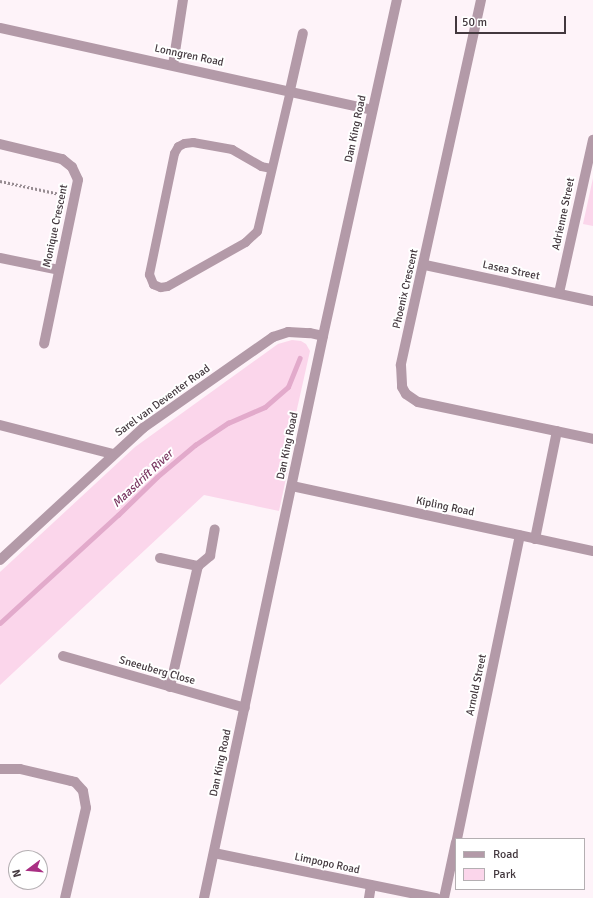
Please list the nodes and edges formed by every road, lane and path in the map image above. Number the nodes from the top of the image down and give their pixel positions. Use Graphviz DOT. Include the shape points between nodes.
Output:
graph roads {
  1 [pos="183,0"];
  2 [pos="397,0"];
  3 [pos="481,0"];
  4 [pos="0,28"];
  5 [pos="303,33"];
  6 [pos="173,65"];
  7 [pos="290,90"];
  8 [pos="372,110"];
  9 [pos="593,140"];
  10 [pos="0,144"];
  11 [pos="271,168"];
  12 [pos="0,181"];
  13 [pos="76,197"];
  14 [pos="0,258"];
  15 [pos="425,265"];
  16 [pos="59,270"];
  17 [pos="559,293"];
  18 [pos="593,301"];
  19 [pos="324,336"];
  20 [pos="44,344"];
  21 [pos="0,425"];
  22 [pos="557,431"];
  23 [pos="593,439"];
  24 [pos="113,454"];
  25 [pos="292,486"];
  26 [pos="215,529"];
  27 [pos="520,535"];
  28 [pos="535,539"];
  29 [pos="593,551"];
  30 [pos="160,558"];
  31 [pos="0,560"];
  32 [pos="198,566"];
  33 [pos="63,656"];
  34 [pos="170,687"];
  35 [pos="245,708"];
  36 [pos="0,769"];
  37 [pos="456,838"];
  38 [pos="455,845"];
  39 [pos="214,853"];
  40 [pos="371,885"];
  41 [pos="65,898"];
  42 [pos="204,898"];
  43 [pos="369,898"];
  44 [pos="436,898"];
  45 [pos="444,898"];
  1 -- 6 [label="street"];
  2 -- 8 [label="street, Dan King Road"];
  3 -- 15 [label="street, Phoenix Crescent"];
  4 -- 6 [label="street, Lonngren Road"];
  5 -- 7 [label="street"];
  6 -- 7 [label="street, Lonngren Road"];
  7 -- 8 [label="street, Lonngren Road"];
  7 -- 11 [label="lane"];
  8 -- 19 [label="street, Dan King Road"];
  9 -- 17 [label="street, Adrienne Street"];
  10 -- 13 [label="street, Monique Crescent" via="55,156 68,162 78,180"];
  11 -- 11 [label="lane" via="259,225 246,242 167,286 153,284 149,274 174,153 178,146 193,142 232,149 261,166"];
  12 -- 13 [label="path"];
  13 -- 16 [label="street, Monique Crescent"];
  14 -- 16 [label="street"];
  15 -- 17 [label="street, Lasea Street"];
  15 -- 22 [label="street, Phoenix Crescent" via="401,365 402,387 406,394 418,402"];
  16 -- 20 [label="street, Monique Crescent"];
  17 -- 18 [label="street, Lasea Street"];
  19 -- 24 [label="street, Sarel van Deventer Road" via="288,332 273,337 143,428"];
  19 -- 25 [label="street, Dan King Road"];
  21 -- 24 [label="street"];
  22 -- 23 [label="street, Phoenix Crescent"];
  22 -- 28 [label="street"];
  24 -- 31 [label="street, Sarel van Deventer Road"];
  25 -- 27 [label="street, Kipling Road"];
  25 -- 35 [label="street, Dan King Road"];
  26 -- 32 [label="street" via="210,556"];
  27 -- 28 [label="street, Kipling Road"];
  27 -- 37 [label="street, Arnold Street"];
  28 -- 29 [label="street, Kipling Road"];
  30 -- 32 [label="street"];
  32 -- 34 [label="street"];
  33 -- 34 [label="street, Sneeuberg Close"];
  34 -- 35 [label="street, Sneeuberg Close"];
  35 -- 39 [label="street, Dan King Road"];
  36 -- 41 [label="street" via="20,769 71,781 83,791 86,808"];
  38 -- 45 [label="street, Arnold Street"];
  39 -- 40 [label="street, Limpopo Road"];
  39 -- 42 [label="street, Dan King Road"];
  40 -- 43 [label="street"];
  40 -- 44 [label="street, Limpopo Road"];
}
